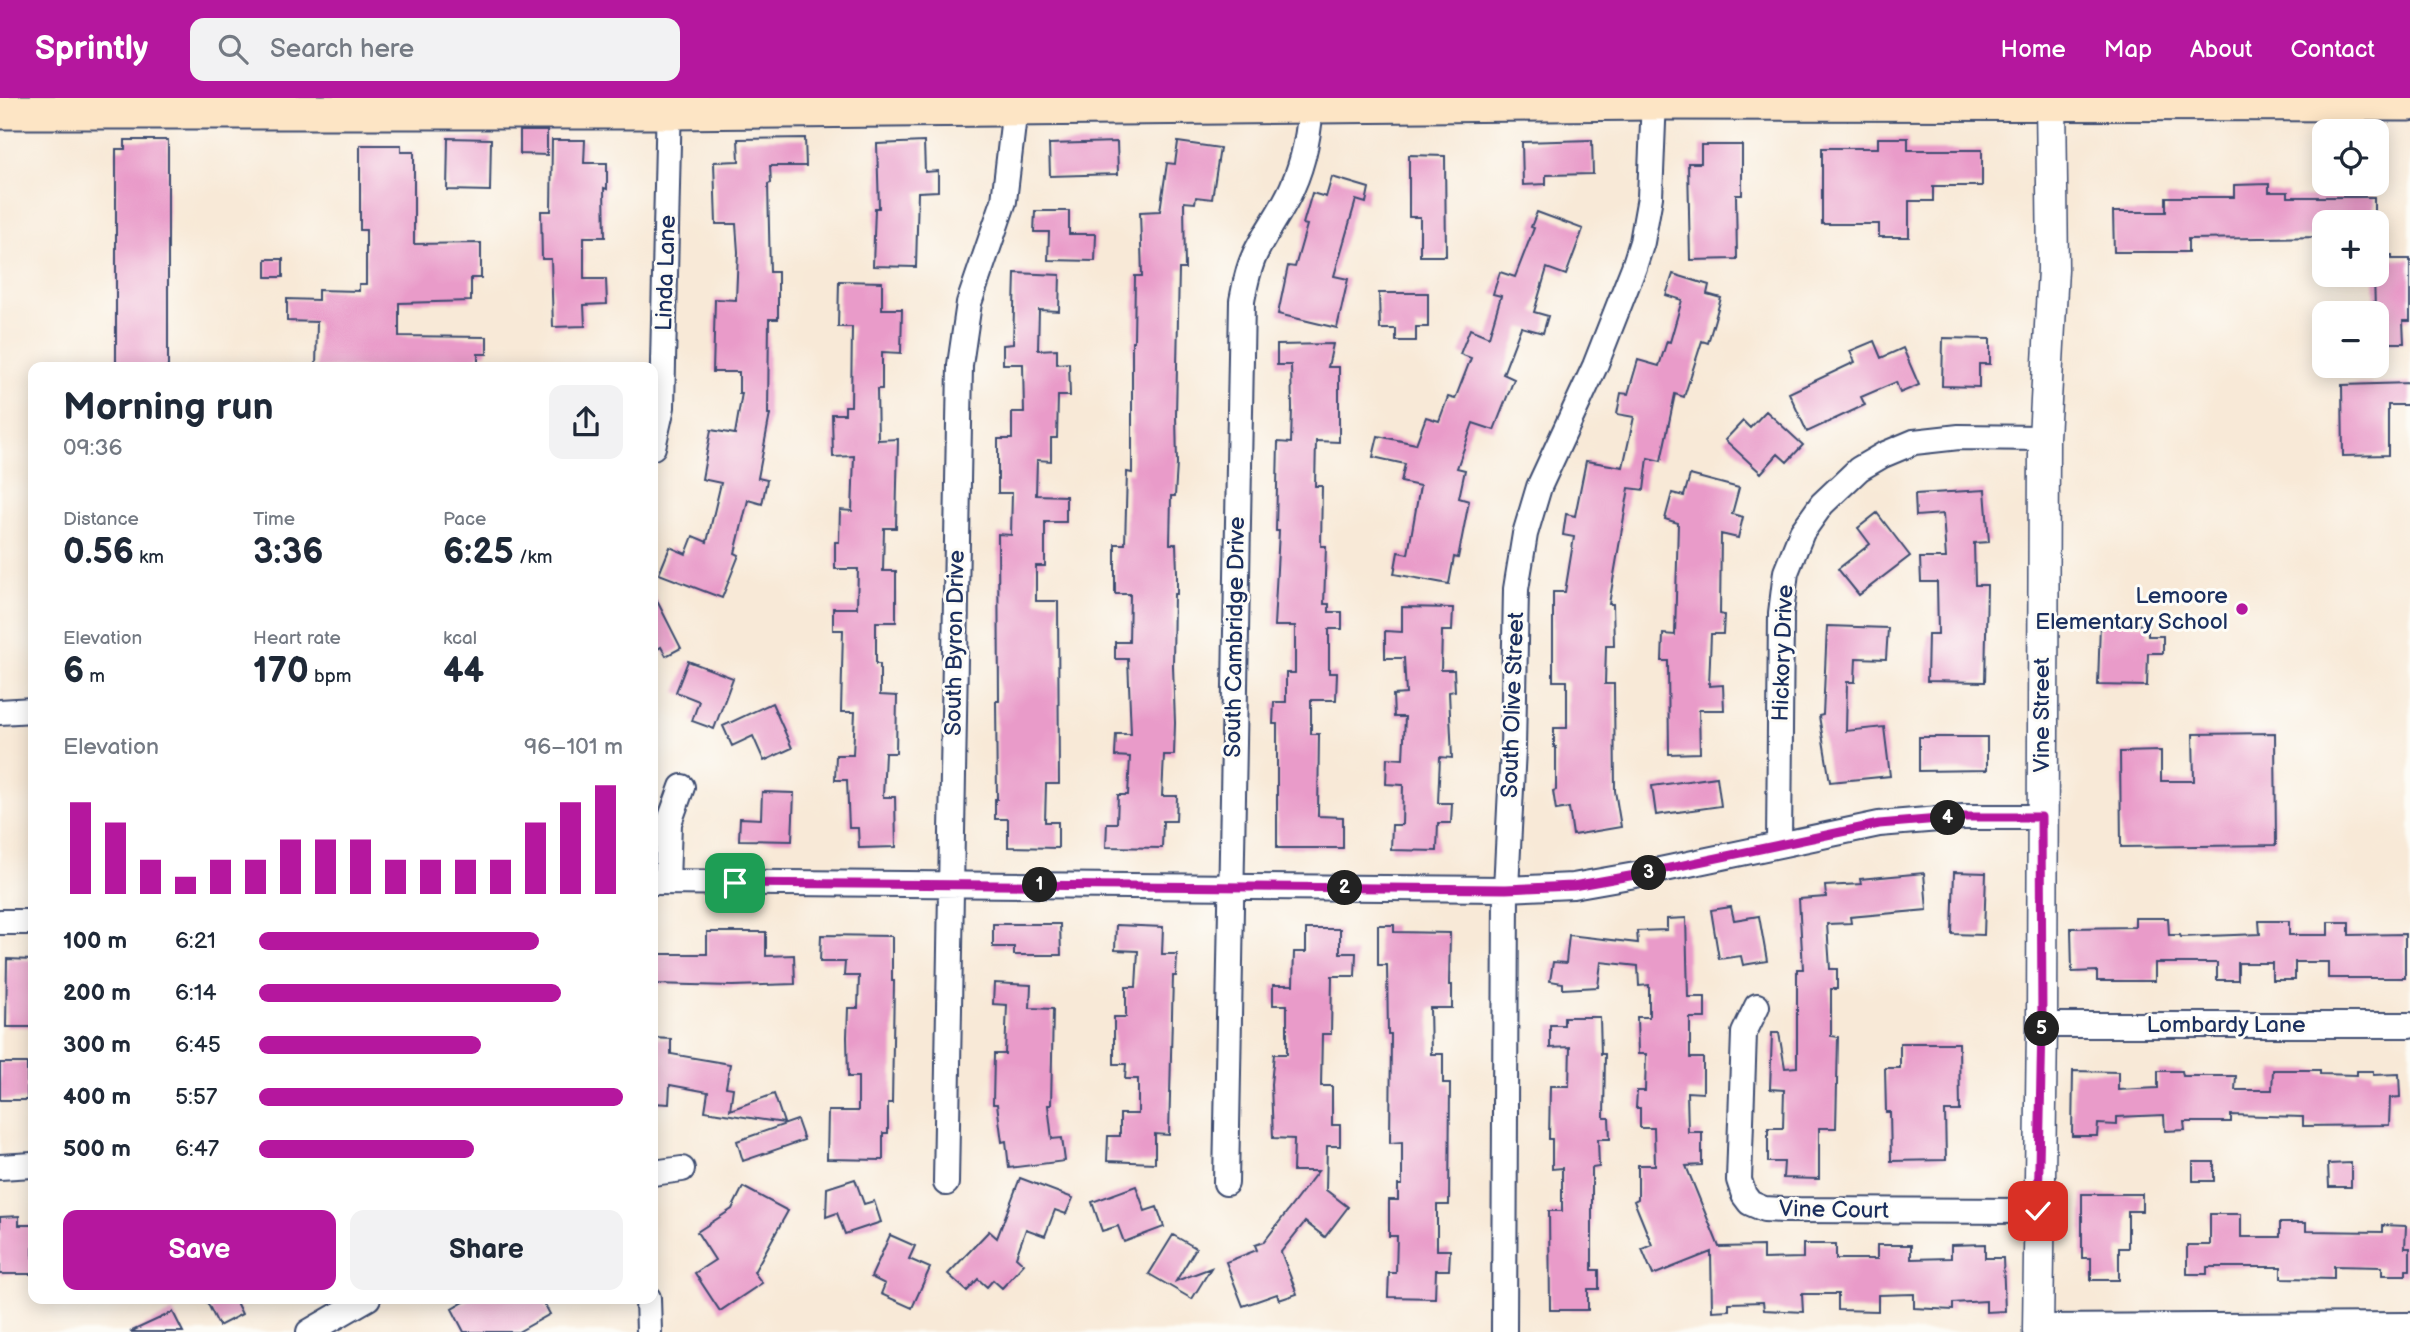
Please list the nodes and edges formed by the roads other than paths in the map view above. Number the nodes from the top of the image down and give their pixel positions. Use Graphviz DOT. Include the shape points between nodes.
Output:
graph roads {
  1 [pos="1654,101"];
  2 [pos="2051,101"];
  3 [pos="2253,101"];
  4 [pos="1311,102"];
  5 [pos="1014,104"];
  6 [pos="2410,104"];
  7 [pos="449,105"];
  8 [pos="670,105"];
  9 [pos="0,112"];
  10 [pos="658,372"];
  11 [pos="658,425"];
  12 [pos="2044,438"];
  13 [pos="28,710"];
  14 [pos="0,712"];
  15 [pos="682,787"];
  16 [pos="2041,817"];
  17 [pos="1779,844"];
  18 [pos="660,882"];
  19 [pos="950,884"];
  20 [pos="1232,887"];
  21 [pos="1506,889"];
  22 [pos="0,922"];
  23 [pos="28,922"];
  24 [pos="1757,1006"];
  25 [pos="2042,1025"];
  26 [pos="2410,1025"];
  27 [pos="28,1165"];
  28 [pos="0,1167"];
  29 [pos="682,1169"];
  30 [pos="658,1171"];
  31 [pos="946,1183"];
  32 [pos="1226,1183"];
  33 [pos="2038,1211"];
  34 [pos="358,1304"];
  35 [pos="648,1304"];
  36 [pos="2410,1325"];
  37 [pos="2038,1330"];
  38 [pos="309,1332"];
  39 [pos="649,1332"];
  40 [pos="1504,1332"];
  1 -- 2 [label="main road"];
  1 -- 4 [label="main road"];
  1 -- 21 [label="street, South Olive Street" via="1650,197 1642,242 1595,366 1539,487 1525,534 1516,589"];
  2 -- 3 [label="main road"];
  2 -- 12 [label="street, Vine Street" via="2053,269"];
  3 -- 6 [label="main road"];
  4 -- 5 [label="main road"];
  4 -- 20 [label="street, South Cambridge Drive" via="1303,162 1255,254 1242,300"];
  5 -- 8 [label="main road"];
  5 -- 19 [label="street, South Byron Drive" via="1004,201 975,284 962,340"];
  7 -- 8 [label="main road"];
  7 -- 9 [label="main road"];
  8 -- 10 [label="street, Linda Lane"];
  10 -- 11 [label="street, Linda Lane" via="662,407"];
  12 -- 16 [label="street, Vine Street"];
  12 -- 17 [label="street, Hickory Drive" via="1959,437 1914,442 1883,454 1859,469 1822,504 1802,532 1786,572 1781,603"];
  13 -- 14 [label="street"];
  15 -- 18 [label="street" via="669,823"];
  16 -- 17 [label="street" via="1879,824"];
  16 -- 25 [label="street, Vine Street"];
  17 -- 21 [label="street" via="1573,886"];
  18 -- 19 [label="street"];
  19 -- 20 [label="street"];
  19 -- 31 [label="street, South Byron Drive"];
  20 -- 21 [label="street"];
  20 -- 32 [label="street, South Cambridge Drive"];
  21 -- 40 [label="street, South Olive Street"];
  22 -- 23 [label="street"];
  24 -- 33 [label="street, Vine Court" via="1744,1033 1740,1125 1740,1180 1750,1203 1783,1210"];
  25 -- 26 [label="street, Lombardy Lane"];
  25 -- 33 [label="street, Vine Street"];
  27 -- 28 [label="street"];
  29 -- 30 [label="street"];
  33 -- 37 [label="street, Vine Street"];
  34 -- 38 [label="street"];
  35 -- 39 [label="street"];
  36 -- 37 [label="street"];
}
